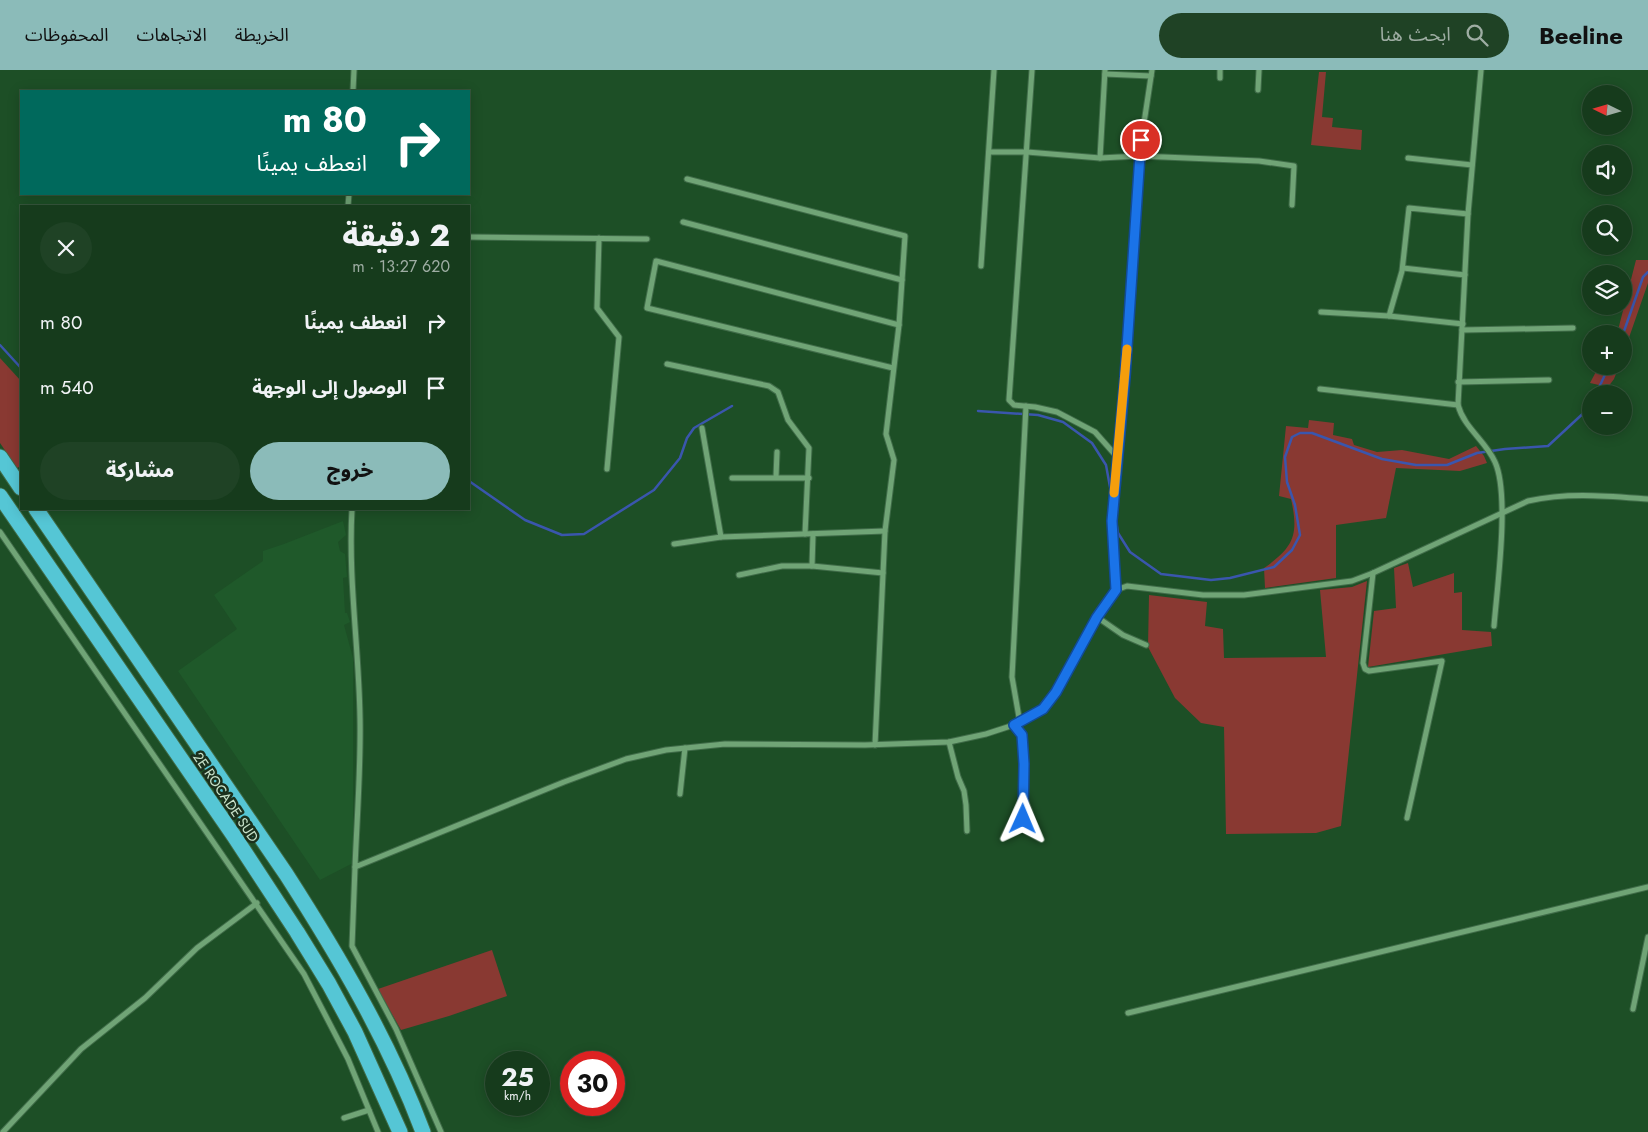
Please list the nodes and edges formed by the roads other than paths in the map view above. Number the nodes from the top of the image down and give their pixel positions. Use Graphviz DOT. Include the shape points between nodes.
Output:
graph roads {
  1 [pos="354,70"];
  2 [pos="994,70"];
  3 [pos="1032,70"];
  4 [pos="1220,70"];
  5 [pos="1259,70"];
  6 [pos="1481,70"];
  7 [pos="1105,72"];
  8 [pos="1151,73"];
  9 [pos="1220,78"];
  10 [pos="353,90"];
  11 [pos="1258,90"];
  12 [pos="989,152"];
  13 [pos="1027,152"];
  14 [pos="1139,156"];
  15 [pos="1100,158"];
  16 [pos="1408,158"];
  17 [pos="1472,165"];
  18 [pos="687,179"];
  19 [pos="1292,205"];
  20 [pos="1468,214"];
  21 [pos="684,222"];
  22 [pos="470,237"];
  23 [pos="599,238"];
  24 [pos="647,239"];
  25 [pos="981,266"];
  26 [pos="1403,268"];
  27 [pos="1465,275"];
  28 [pos="902,280"];
  29 [pos="1321,312"];
  30 [pos="1389,316"];
  31 [pos="900,324"];
  32 [pos="1462,327"];
  33 [pos="1573,328"];
  34 [pos="667,364"];
  35 [pos="893,368"];
  36 [pos="1549,380"];
  37 [pos="1458,382"];
  38 [pos="1320,389"];
  39 [pos="1458,405"];
  40 [pos="1026,406"];
  41 [pos="702,428"];
  42 [pos="777,452"];
  43 [pos="0,457"];
  44 [pos="1118,458"];
  45 [pos="607,469"];
  46 [pos="776,477"];
  47 [pos="732,478"];
  48 [pos="809,478"];
  49 [pos="20,487"];
  50 [pos="0,496"];
  51 [pos="1648,499"];
  52 [pos="37,510"];
  53 [pos="352,510"];
  54 [pos="1502,513"];
  55 [pos="885,531"];
  56 [pos="0,532"];
  57 [pos="805,534"];
  58 [pos="813,534"];
  59 [pos="722,537"];
  60 [pos="674,544"];
  61 [pos="812,566"];
  62 [pos="883,573"];
  63 [pos="1373,573"];
  64 [pos="739,575"];
  65 [pos="1116,590"];
  66 [pos="1097,617"];
  67 [pos="1494,626"];
  68 [pos="1146,645"];
  69 [pos="1017,724"];
  70 [pos="949,742"];
  71 [pos="874,745"];
  72 [pos="685,748"];
  73 [pos="680,794"];
  74 [pos="1407,818"];
  75 [pos="1023,819"];
  76 [pos="967,831"];
  77 [pos="355,866"];
  78 [pos="1648,887"];
  79 [pos="257,903"];
  80 [pos="1648,938"];
  81 [pos="1632,1009"];
  82 [pos="1128,1013"];
  83 [pos="369,1110"];
  84 [pos="344,1118"];
  85 [pos="3,1132"];
  86 [pos="378,1132"];
  87 [pos="400,1132"];
  88 [pos="423,1132"];
  89 [pos="441,1132"];
  1 -- 10 [label="street"];
  2 -- 12 [label="street"];
  3 -- 13 [label="street"];
  4 -- 9 [label="street"];
  5 -- 11 [label="street"];
  6 -- 17 [label="street"];
  7 -- 8 [label="street"];
  7 -- 15 [label="street"];
  8 -- 14 [label="street"];
  12 -- 13 [label="street"];
  12 -- 25 [label="street"];
  13 -- 15 [label="street"];
  13 -- 40 [label="street" via="1009,400 1014,405"];
  14 -- 15 [label="street"];
  14 -- 19 [label="street" via="1259,161 1294,166"];
  14 -- 44 [label="street"];
  16 -- 17 [label="street"];
  17 -- 20 [label="street"];
  18 -- 28 [label="street" via="905,236"];
  20 -- 26 [label="street" via="1409,208"];
  20 -- 27 [label="street"];
  21 -- 28 [label="street"];
  22 -- 23 [label="street"];
  23 -- 24 [label="street"];
  23 -- 45 [label="street" via="597,308 619,337"];
  26 -- 27 [label="street"];
  26 -- 30 [label="street"];
  27 -- 32 [label="street"];
  28 -- 31 [label="street"];
  29 -- 30 [label="street"];
  30 -- 32 [label="street"];
  31 -- 35 [label="street"];
  31 -- 35 [label="street" via="656,261 647,308"];
  32 -- 33 [label="street"];
  32 -- 37 [label="street"];
  34 -- 48 [label="street" via="774,388 788,420 809,448"];
  35 -- 55 [label="street" via="886,434 894,460"];
  36 -- 37 [label="street"];
  37 -- 39 [label="street"];
  38 -- 39 [label="street"];
  39 -- 54 [label="street" via="1461,417 1495,461"];
  40 -- 44 [label="street" via="1057,412 1095,432"];
  40 -- 69 [label="street" via="1012,677"];
  41 -- 59 [label="street"];
  42 -- 46 [label="street"];
  43 -- 49 [label="highway"];
  44 -- 65 [label="street" via="1112,521"];
  46 -- 47 [label="street"];
  46 -- 48 [label="street"];
  48 -- 57 [label="street"];
  50 -- 87 [label="highway, 2E ROCADE SUD" via="297,932 355,1032"];
  51 -- 54 [label="street" via="1552,495"];
  52 -- 88 [label="highway, 2E ROCADE SUD" via="324,932 392,1062"];
  53 -- 77 [label="street" via="352,582 360,719"];
  54 -- 63 [label="street"];
  54 -- 67 [label="street"];
  55 -- 58 [label="street"];
  55 -- 62 [label="street"];
  56 -- 79 [label="street"];
  57 -- 58 [label="street"];
  57 -- 59 [label="street"];
  58 -- 61 [label="street"];
  59 -- 60 [label="street"];
  61 -- 62 [label="street"];
  61 -- 64 [label="street" via="782,566"];
  62 -- 71 [label="street"];
  63 -- 65 [label="street" via="1352,581 1244,594 1203,595 1127,586"];
  63 -- 74 [label="street" via="1365,669 1442,661"];
  65 -- 66 [label="street"];
  66 -- 68 [label="street" via="1123,635"];
  66 -- 69 [label="street" via="1056,692 1043,709"];
  69 -- 70 [label="street"];
  69 -- 75 [label="street" via="1022,735 1024,764"];
  70 -- 71 [label="street"];
  70 -- 76 [label="street" via="966,805"];
  71 -- 72 [label="street" via="724,744"];
  72 -- 73 [label="street"];
  72 -- 77 [label="street" via="617,762"];
  77 -- 89 [label="street" via="352,946 396,1029"];
  78 -- 82 [label="street"];
  79 -- 83 [label="street" via="304,974 348,1059"];
  79 -- 85 [label="street" via="197,948 145,998 81,1049"];
  80 -- 81 [label="street"];
  83 -- 84 [label="street"];
  83 -- 86 [label="street"];
}
